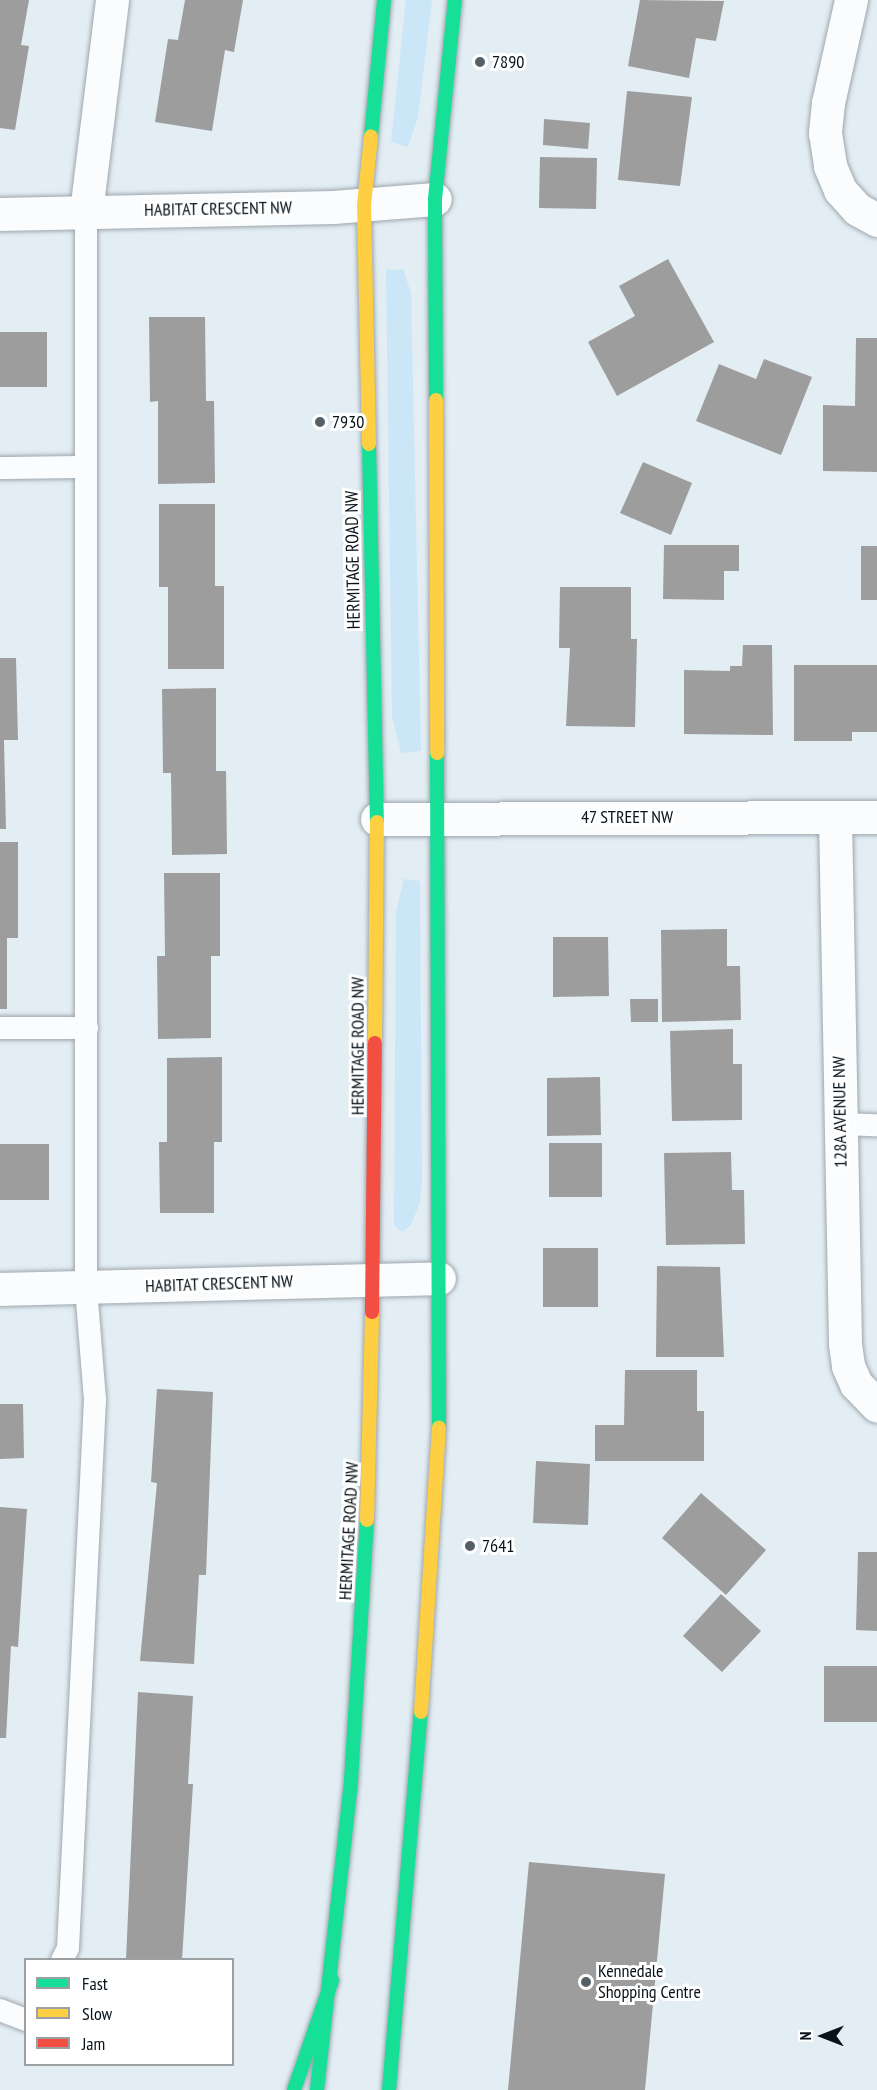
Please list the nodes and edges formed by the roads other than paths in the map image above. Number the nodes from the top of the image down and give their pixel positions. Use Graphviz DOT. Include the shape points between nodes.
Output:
graph roads {
  1 [pos="112,0"];
  2 [pos="384,0"];
  3 [pos="455,0"];
  4 [pos="851,0"];
  5 [pos="435,199"];
  6 [pos="364,205"];
  7 [pos="86,212"];
  8 [pos="0,214"];
  9 [pos="877,220"];
  10 [pos="85,467"];
  11 [pos="0,468"];
  12 [pos="835,817"];
  13 [pos="877,817"];
  14 [pos="438,818"];
  15 [pos="377,819"];
  16 [pos="0,1028"];
  17 [pos="87,1028"];
  18 [pos="841,1124"];
  19 [pos="877,1125"];
  20 [pos="439,1278"];
  21 [pos="376,1280"];
  22 [pos="86,1287"];
  23 [pos="0,1289"];
  24 [pos="873,1403"];
  25 [pos="63,1958"];
  26 [pos="332,1980"];
  27 [pos="0,2010"];
  28 [pos="24,2019"];
  29 [pos="294,2090"];
  30 [pos="317,2090"];
  31 [pos="389,2090"];
  1 -- 7 [label="street"];
  2 -- 6 [label="street, HERMITAGE ROAD NW"];
  3 -- 5 [label="street"];
  4 -- 9 [label="street" via="825,133 830,166 840,190 857,209"];
  5 -- 6 [label="street, HABITAT CRESCENT NW"];
  5 -- 14 [label="street"];
  6 -- 7 [label="street, HABITAT CRESCENT NW"];
  6 -- 15 [label="street, HERMITAGE ROAD NW"];
  7 -- 8 [label="street, HABITAT CRESCENT NW"];
  7 -- 10 [label="lane"];
  10 -- 11 [label="lane"];
  10 -- 17 [label="lane"];
  12 -- 13 [label="street, 47 STREET NW"];
  12 -- 14 [label="street, 47 STREET NW"];
  12 -- 18 [label="street, 128A AVENUE NW"];
  14 -- 15 [label="street, 47 STREET NW"];
  14 -- 20 [label="street"];
  15 -- 21 [label="street, HERMITAGE ROAD NW"];
  16 -- 17 [label="lane"];
  17 -- 22 [label="lane"];
  18 -- 19 [label="lane"];
  18 -- 24 [label="street, 128A AVENUE NW" via="845,1344 848,1366"];
  20 -- 21 [label="street, HABITAT CRESCENT NW"];
  20 -- 31 [label="street" via="440,1415 434,1558"];
  21 -- 22 [label="street, HABITAT CRESCENT NW"];
  21 -- 26 [label="street, HERMITAGE ROAD NW" via="363,1611"];
  22 -- 23 [label="street, HABITAT CRESCENT NW"];
  22 -- 25 [label="lane" via="95,1400 68,1948"];
  26 -- 29 [label="street"];
  26 -- 30 [label="street, HERMITAGE ROAD NW"];
  27 -- 28 [label="lane"];
}
